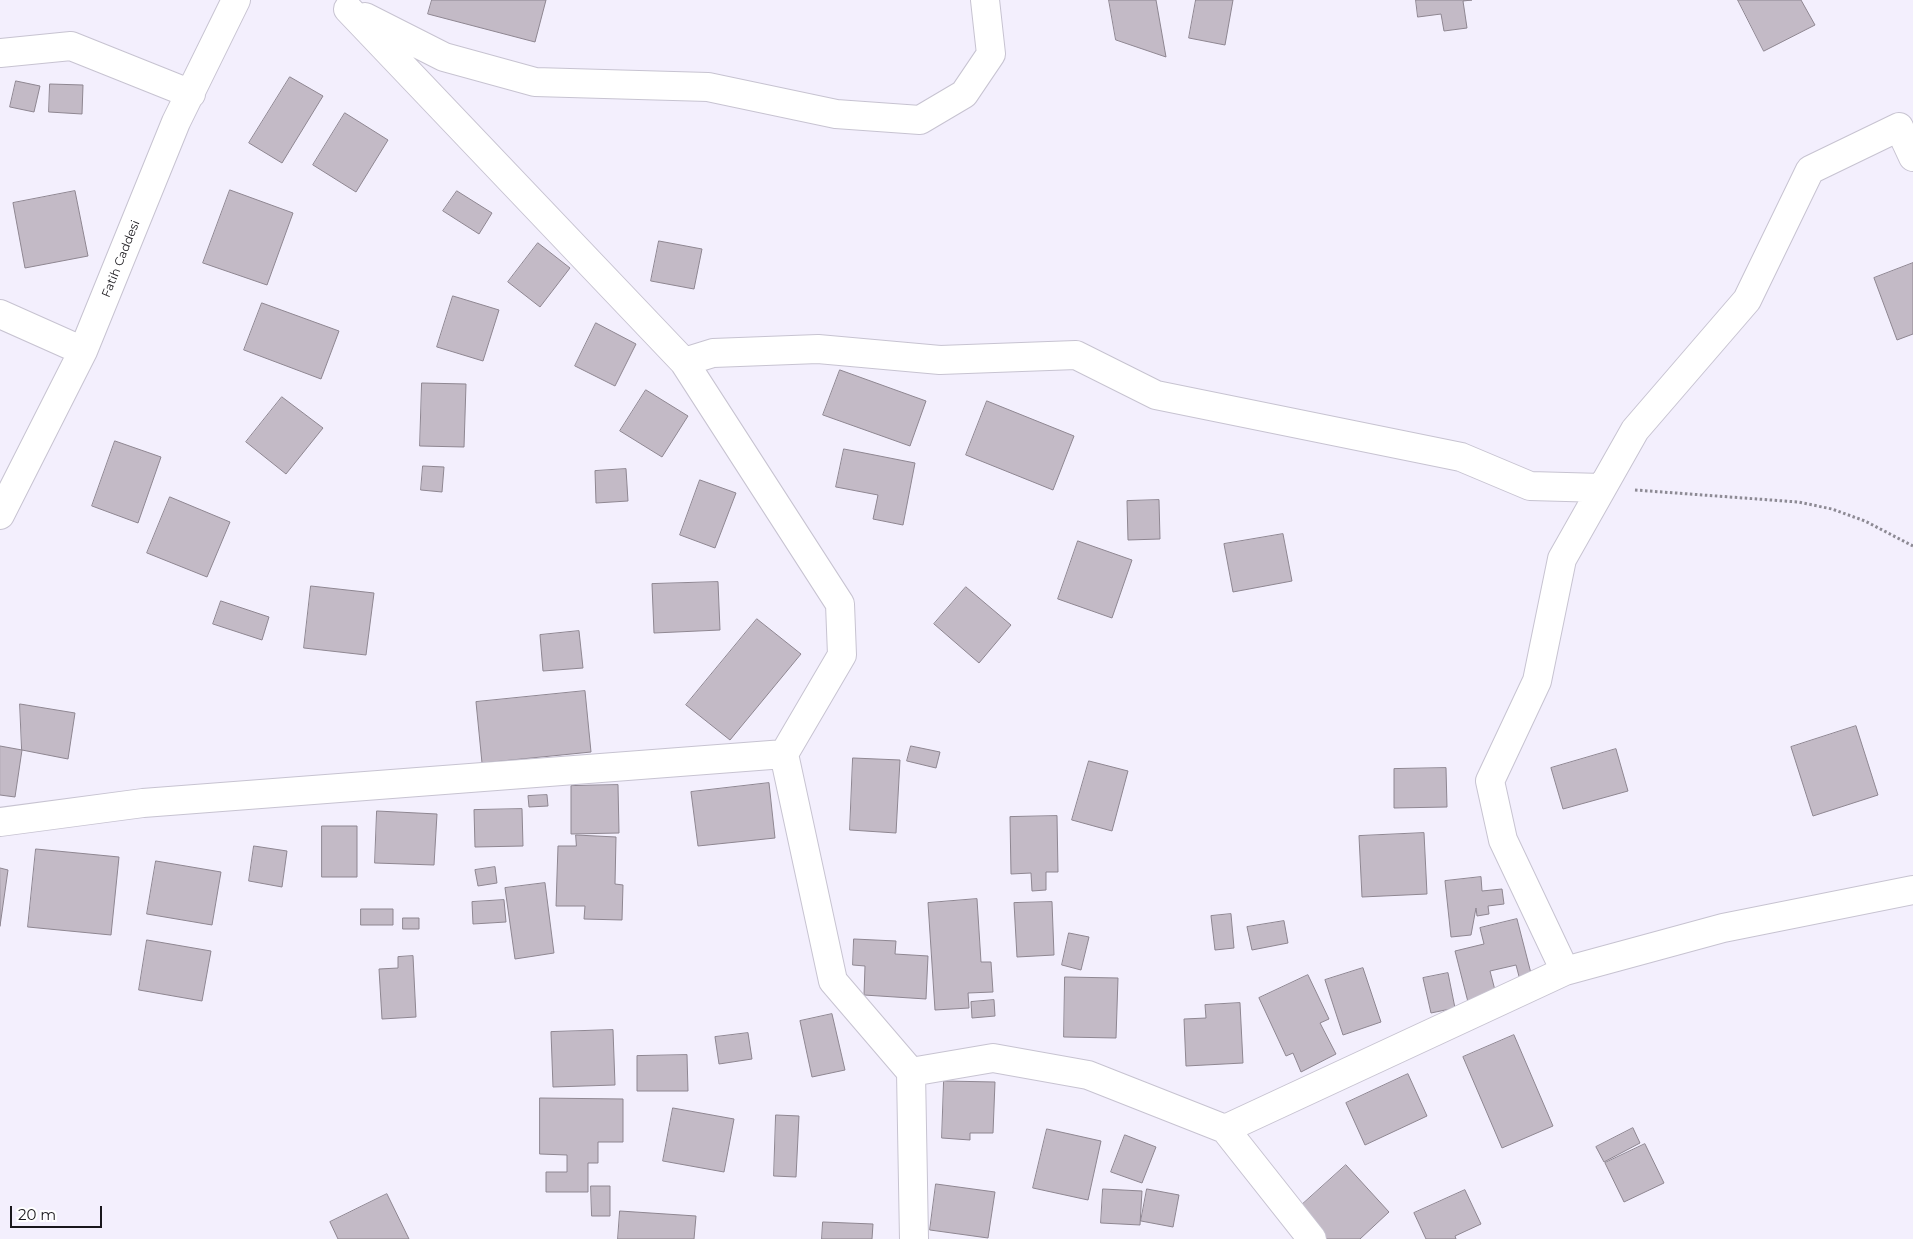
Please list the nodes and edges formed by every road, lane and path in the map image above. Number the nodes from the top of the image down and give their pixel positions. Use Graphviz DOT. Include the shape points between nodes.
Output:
graph roads {
  1 [pos="236,0"];
  2 [pos="984,0"];
  3 [pos="342,4"];
  4 [pos="0,53"];
  5 [pos="190,94"];
  6 [pos="1913,157"];
  7 [pos="0,314"];
  8 [pos="84,351"];
  9 [pos="684,362"];
  10 [pos="1602,488"];
  11 [pos="0,515"];
  12 [pos="1913,546"];
  13 [pos="784,754"];
  14 [pos="0,822"];
  15 [pos="1913,890"];
  16 [pos="1565,971"];
  17 [pos="911,1072"];
  18 [pos="1225,1129"];
  19 [pos="914,1239"];
  20 [pos="1312,1239"];
  1 -- 5 [label="street, Fatih Caddesi"];
  2 -- 3 [label="street" via="991,54 964,94 920,120 836,114 708,87 535,82 444,57"];
  3 -- 9 [label="street"];
  4 -- 5 [label="street" via="71,46"];
  5 -- 8 [label="street, Fatih Caddesi"];
  6 -- 10 [label="street" via="1898,127 1810,170 1748,300 1635,430"];
  7 -- 8 [label="street"];
  8 -- 11 [label="street, Fatih Caddesi"];
  9 -- 10 [label="street" via="713,353 818,349 940,360 1076,355 1156,395 1461,457 1530,486"];
  9 -- 13 [label="street" via="840,604 842,655"];
  10 -- 12 [label="path" via="1798,502 1832,509 1865,521"];
  10 -- 16 [label="street" via="1562,559 1537,681 1490,781 1503,840"];
  13 -- 14 [label="street" via="143,803"];
  13 -- 17 [label="street" via="833,980"];
  15 -- 16 [label="street" via="1723,928"];
  16 -- 18 [label="street"];
  17 -- 18 [label="street" via="993,1058 1078,1074"];
  17 -- 19 [label="street"];
  18 -- 20 [label="street"];
}
